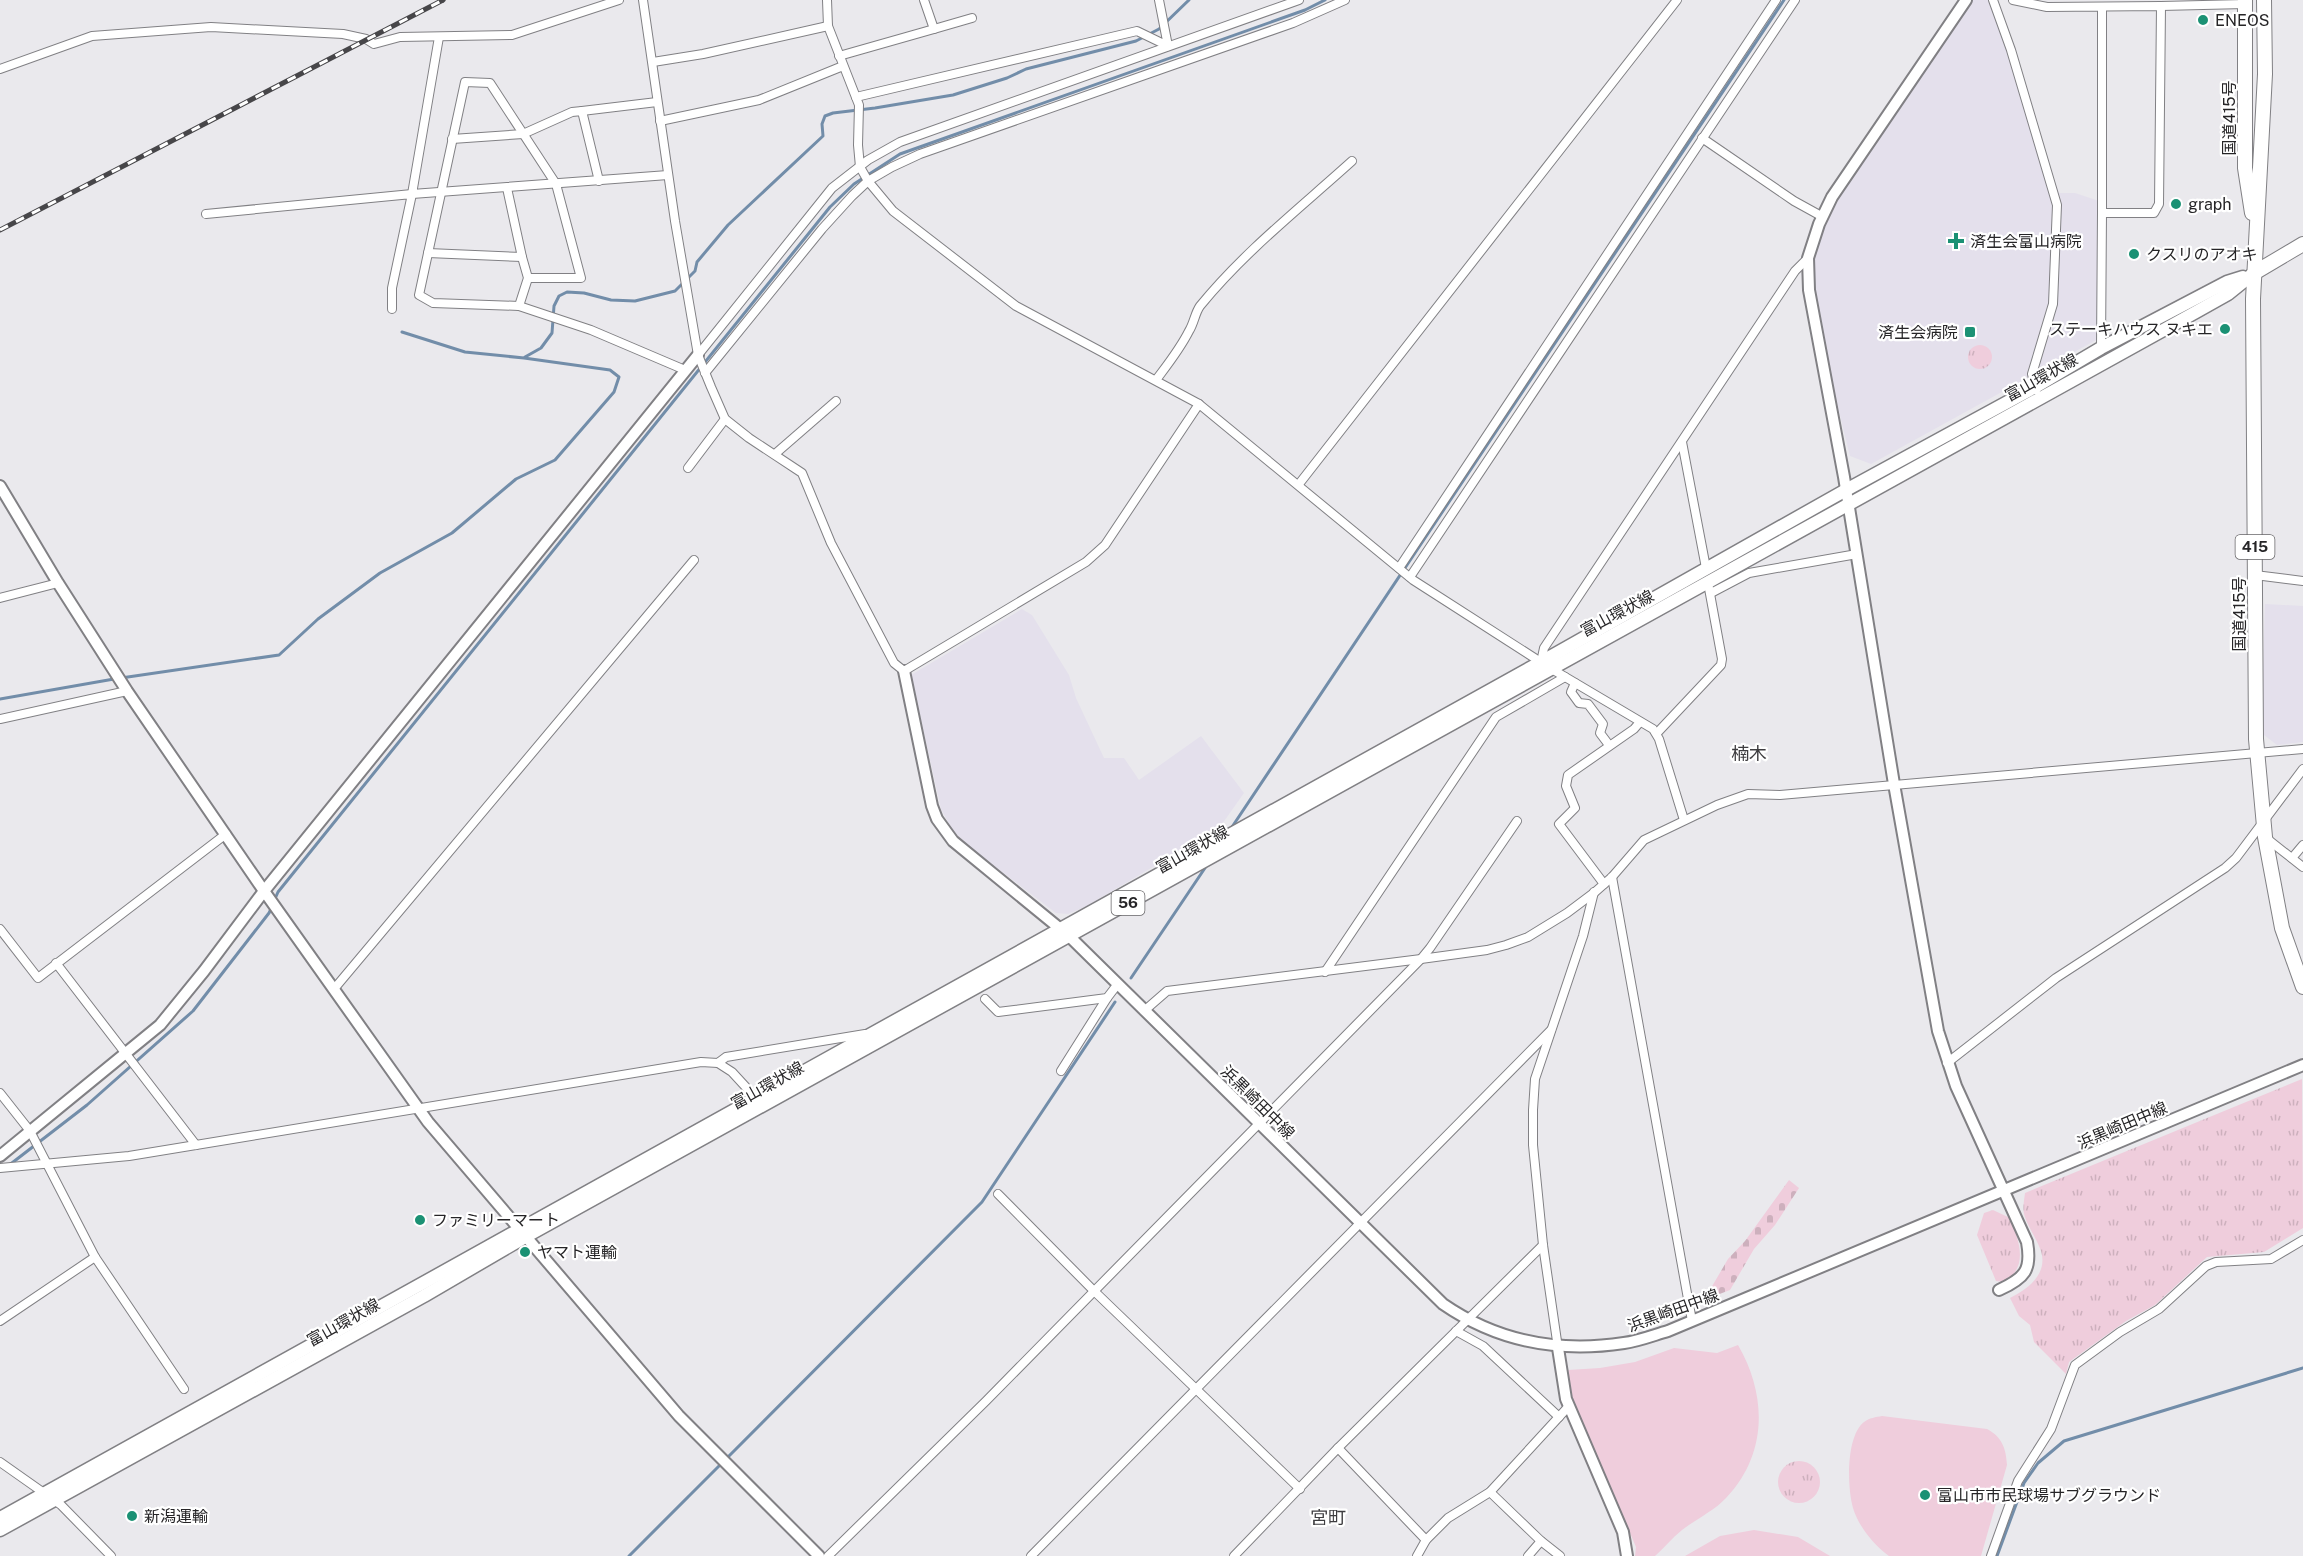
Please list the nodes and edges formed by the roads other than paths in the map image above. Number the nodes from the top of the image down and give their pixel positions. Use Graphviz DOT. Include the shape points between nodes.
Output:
graph roads {
  1 [pos="619,0"];
  2 [pos="643,0"];
  3 [pos="827,0"];
  4 [pos="924,0"];
  5 [pos="1160,0"];
  6 [pos="1299,0"];
  7 [pos="1345,0"];
  8 [pos="1677,0"];
  9 [pos="1776,0"];
  10 [pos="1795,0"];
  11 [pos="1966,0"];
  12 [pos="1994,0"];
  13 [pos="2013,0"];
  14 [pos="2264,0"];
  15 [pos="2245,2"];
  16 [pos="2161,6"];
  17 [pos="2102,7"];
  18 [pos="972,18"];
  19 [pos="828,26"];
  20 [pos="934,29"];
  21 [pos="439,37"];
  22 [pos="1168,46"];
  23 [pos="839,56"];
  24 [pos="652,62"];
  25 [pos="843,66"];
  26 [pos="0,69"];
  27 [pos="856,97"];
  28 [pos="657,102"];
  29 [pos="582,111"];
  30 [pos="660,122"];
  31 [pos="522,134"];
  32 [pos="1702,138"];
  33 [pos="452,139"];
  34 [pos="1352,161"];
  35 [pos="860,167"];
  36 [pos="668,175"];
  37 [pos="599,180"];
  38 [pos="868,181"];
  39 [pos="556,184"];
  40 [pos="507,188"];
  41 [pos="412,194"];
  42 [pos="440,194"];
  43 [pos="2102,213"];
  44 [pos="206,214"];
  45 [pos="1823,217"];
  46 [pos="2256,235"];
  47 [pos="2303,244"];
  48 [pos="428,253"];
  49 [pos="522,257"];
  50 [pos="1808,258"];
  51 [pos="1603,260"];
  52 [pos="1616,269"];
  53 [pos="2254,273"];
  54 [pos="528,278"];
  55 [pos="519,306"];
  56 [pos="392,309"];
  57 [pos="2101,348"];
  58 [pos="698,355"];
  59 [pos="684,370"];
  60 [pos="705,373"];
  61 [pos="1156,380"];
  62 [pos="2037,392"];
  63 [pos="836,401"];
  64 [pos="1199,404"];
  65 [pos="725,419"];
  66 [pos="1682,442"];
  67 [pos="775,454"];
  68 [pos="688,468"];
  69 [pos="1299,484"];
  70 [pos="0,486"];
  71 [pos="1846,490"];
  72 [pos="1848,504"];
  73 [pos="1857,554"];
  74 [pos="694,560"];
  75 [pos="1398,568"];
  76 [pos="1706,568"];
  77 [pos="2255,575"];
  78 [pos="1410,577"];
  79 [pos="2303,581"];
  80 [pos="58,583"];
  81 [pos="1710,588"];
  82 [pos="0,598"];
  83 [pos="1545,665"];
  84 [pos="904,671"];
  85 [pos="1565,677"];
  86 [pos="1575,683"];
  87 [pos="127,691"];
  88 [pos="0,719"];
  89 [pos="1640,722"];
  90 [pos="1657,733"];
  91 [pos="1609,745"];
  92 [pos="2303,749"];
  93 [pos="2257,754"];
  94 [pos="2303,769"];
  95 [pos="1894,784"];
  96 [pos="1517,820"];
  97 [pos="1684,820"];
  98 [pos="2263,821"];
  99 [pos="226,834"];
  100 [pos="2265,837"];
  101 [pos="2303,845"];
  102 [pos="2292,858"];
  103 [pos="2303,867"];
  104 [pos="1612,877"];
  105 [pos="1604,884"];
  106 [pos="264,891"];
  107 [pos="1594,892"];
  108 [pos="0,929"];
  109 [pos="1065,932"];
  110 [pos="1421,959"];
  111 [pos="56,963"];
  112 [pos="1325,972"];
  113 [pos="2302,978"];
  114 [pos="1117,985"];
  115 [pos="334,989"];
  116 [pos="1107,998"];
  117 [pos="985,999"];
  118 [pos="1144,1011"];
  119 [pos="1551,1030"];
  120 [pos="872,1032"];
  121 [pos="125,1053"];
  122 [pos="718,1063"];
  123 [pos="1947,1063"];
  124 [pos="2303,1065"];
  125 [pos="1062,1071"];
  126 [pos="0,1092"];
  127 [pos="755,1097"];
  128 [pos="417,1108"];
  129 [pos="1259,1124"];
  130 [pos="30,1131"];
  131 [pos="196,1145"];
  132 [pos="0,1156"];
  133 [pos="46,1162"];
  134 [pos="0,1168"];
  135 [pos="2004,1190"];
  136 [pos="998,1194"];
  137 [pos="1359,1223"];
  138 [pos="521,1233"];
  139 [pos="2303,1240"];
  140 [pos="1543,1245"];
  141 [pos="95,1257"];
  142 [pos="1094,1290"];
  143 [pos="2000,1290"];
  144 [pos="1466,1320"];
  145 [pos="1692,1321"];
  146 [pos="0,1322"];
  147 [pos="1456,1331"];
  148 [pos="1558,1347"];
  149 [pos="184,1389"];
  150 [pos="1196,1389"];
  151 [pos="1569,1406"];
  152 [pos="1559,1417"];
  153 [pos="1338,1448"];
  154 [pos="0,1461"];
  155 [pos="1300,1489"];
  156 [pos="1490,1492"];
  157 [pos="48,1496"];
  158 [pos="0,1518"];
  159 [pos="0,1530"];
  160 [pos="1426,1540"];
  161 [pos="1541,1541"];
  162 [pos="111,1556"];
  163 [pos="819,1556"];
  164 [pos="828,1556"];
  165 [pos="1031,1556"];
  166 [pos="1234,1556"];
  167 [pos="1417,1556"];
  168 [pos="1528,1556"];
  169 [pos="1560,1556"];
  170 [pos="1627,1556"];
  171 [pos="1991,1556"];
  1 -- 21 [label="street" via="512,35"];
  2 -- 24 [label="street"];
  3 -- 19 [label="street"];
  4 -- 20 [label="street"];
  5 -- 22 [label="street"];
  6 -- 22 [label="street"];
  7 -- 38 [label="street" via="1293,23 920,154"];
  8 -- 69 [label="street"];
  9 -- 51 [label="street"];
  10 -- 32 [label="street"];
  11 -- 45 [label="street" via="1832,197"];
  12 -- 62 [label="street" via="2057,205 2053,304 2032,374"];
  13 -- 17 [label="street" via="2047,7"];
  14 -- 46 [label="highway, 国道415号 / 415" via="2265,74"];
  15 -- 16 [label="street"];
  15 -- 46 [label="highway, 国道415号 / 415" via="2245,168"];
  16 -- 17 [label="street"];
  16 -- 43 [label="street" via="2159,204 2154,213"];
  17 -- 43 [label="street"];
  18 -- 20 [label="street"];
  19 -- 23 [label="street"];
  19 -- 24 [label="street"];
  20 -- 23 [label="street"];
  21 -- 26 [label="street" via="400,37 374,44 343,33 211,27 92,36"];
  21 -- 41 [label="street"];
  22 -- 27 [label="street" via="1137,31"];
  22 -- 35 [label="street" via="900,142"];
  23 -- 25 [label="street"];
  24 -- 28 [label="street"];
  25 -- 27 [label="street"];
  25 -- 30 [label="street" via="759,100"];
  27 -- 35 [label="street"];
  28 -- 29 [label="street"];
  28 -- 30 [label="street"];
  29 -- 31 [label="street"];
  29 -- 37 [label="street"];
  30 -- 36 [label="street"];
  31 -- 33 [label="street"];
  31 -- 33 [label="street" via="490,83 465,82"];
  31 -- 39 [label="street"];
  32 -- 45 [label="street"];
  32 -- 52 [label="street"];
  33 -- 42 [label="street"];
  34 -- 61 [label="street" via="1228,274 1198,309 1181,346"];
  35 -- 38 [label="street"];
  35 -- 58 [label="street" via="832,188"];
  36 -- 37 [label="street"];
  36 -- 58 [label="street"];
  37 -- 39 [label="street"];
  38 -- 60 [label="street" via="822,229"];
  38 -- 61 [label="street" via="893,211 1016,306"];
  39 -- 40 [label="street"];
  39 -- 54 [label="street" via="581,278"];
  40 -- 42 [label="street"];
  40 -- 49 [label="street"];
  41 -- 42 [label="street"];
  41 -- 44 [label="street"];
  41 -- 56 [label="street" via="392,288"];
  42 -- 48 [label="street"];
  43 -- 57 [label="street"];
  45 -- 50 [label="street"];
  46 -- 53 [label="highway, 国道415号 / 415"];
  47 -- 53 [label="highway"];
  48 -- 49 [label="street"];
  48 -- 55 [label="street" via="419,295 433,303"];
  49 -- 54 [label="street"];
  50 -- 66 [label="street" via="1795,271"];
  50 -- 71 [label="street" via="1809,290"];
  51 -- 52 [label="street"];
  51 -- 75 [label="street"];
  52 -- 78 [label="street"];
  53 -- 57 [label="main road, 富山環状線 / 56" via="2228,282"];
  53 -- 62 [label="main road, 富山環状線 / 56" via="2228,294"];
  53 -- 77 [label="highway, 国道415号 / 415"];
  54 -- 55 [label="street"];
  55 -- 59 [label="street" via="591,330"];
  57 -- 62 [label="main road, 富山環状線 / 56"];
  58 -- 59 [label="street"];
  58 -- 60 [label="street"];
  59 -- 106 [label="street"];
  60 -- 65 [label="street"];
  61 -- 64 [label="street"];
  62 -- 71 [label="main road, 富山環状線 / 56"];
  62 -- 72 [label="main road, 富山環状線 / 56"];
  63 -- 67 [label="street"];
  64 -- 69 [label="street"];
  64 -- 84 [label="street" via="1105,545 1086,562"];
  65 -- 67 [label="street"];
  65 -- 68 [label="street"];
  66 -- 76 [label="street"];
  66 -- 83 [label="street" via="1544,648"];
  67 -- 84 [label="street" via="802,473 831,543 894,663"];
  69 -- 75 [label="street"];
  70 -- 80 [label="street"];
  71 -- 72 [label="street"];
  71 -- 76 [label="main road, 富山環状線 / 56"];
  72 -- 73 [label="street"];
  72 -- 81 [label="main road, 富山環状線 / 56"];
  73 -- 81 [label="street" via="1749,573"];
  73 -- 95 [label="street"];
  74 -- 115 [label="street"];
  75 -- 78 [label="street"];
  76 -- 83 [label="main road, 富山環状線 / 56"];
  77 -- 79 [label="street"];
  77 -- 93 [label="highway, 国道415号 / 415"];
  78 -- 83 [label="street"];
  80 -- 82 [label="street"];
  80 -- 87 [label="street"];
  81 -- 83 [label="main road, 富山環状線 / 56"];
  81 -- 90 [label="street" via="1720,665"];
  83 -- 85 [label="street"];
  83 -- 109 [label="main road, 富山環状線 / 56"];
  84 -- 109 [label="street, 浜黒崎田中線" via="937,819 963,850"];
  85 -- 86 [label="street"];
  85 -- 112 [label="street" via="1496,717"];
  86 -- 89 [label="street"];
  86 -- 91 [label="street" via="1571,692 1579,703 1588,704 1603,724 1600,733"];
  87 -- 88 [label="street"];
  87 -- 99 [label="street"];
  89 -- 90 [label="street"];
  89 -- 91 [label="street"];
  90 -- 97 [label="street"];
  91 -- 105 [label="street" via="1568,774 1566,786 1575,808 1559,824"];
  92 -- 93 [label="street"];
  93 -- 95 [label="street"];
  93 -- 98 [label="highway, 国道415号 / 415"];
  94 -- 98 [label="street"];
  95 -- 97 [label="street" via="1780,795 1748,794"];
  95 -- 123 [label="street"];
  96 -- 110 [label="street"];
  97 -- 104 [label="street" via="1644,840"];
  98 -- 100 [label="highway, 国道415号 / 415"];
  98 -- 123 [label="street" via="2225,868 2056,978"];
  99 -- 106 [label="street"];
  99 -- 111 [label="street"];
  100 -- 102 [label="street"];
  100 -- 113 [label="highway, 国道415号 / 415" via="2282,928"];
  101 -- 102 [label="street"];
  102 -- 103 [label="street"];
  104 -- 105 [label="street"];
  104 -- 145 [label="street"];
  105 -- 107 [label="street"];
  106 -- 115 [label="street"];
  106 -- 121 [label="street" via="181,1001 160,1025"];
  107 -- 110 [label="street" via="1528,937 1487,950"];
  107 -- 119 [label="street"];
  108 -- 111 [label="street" via="38,978"];
  109 -- 114 [label="street, 浜黒崎田中線"];
  109 -- 120 [label="main road, 富山環状線 / 56"];
  109 -- 138 [label="main road, 富山環状線 / 56"];
  110 -- 112 [label="street"];
  110 -- 129 [label="street"];
  111 -- 121 [label="street"];
  112 -- 118 [label="street" via="1167,991"];
  114 -- 116 [label="street"];
  114 -- 118 [label="street, 浜黒崎田中線"];
  115 -- 128 [label="street"];
  116 -- 117 [label="street" via="998,1012"];
  116 -- 125 [label="street"];
  118 -- 129 [label="street, 浜黒崎田中線"];
  119 -- 137 [label="street"];
  119 -- 140 [label="street" via="1535,1079 1533,1110"];
  120 -- 122 [label="street" via="726,1057"];
  120 -- 127 [label="main road, 富山環状線 / 56"];
  121 -- 130 [label="street"];
  121 -- 131 [label="street"];
  122 -- 127 [label="street"];
  122 -- 128 [label="street" via="701,1062"];
  123 -- 135 [label="street"];
  124 -- 135 [label="street, 浜黒崎田中線"];
  126 -- 130 [label="street"];
  127 -- 138 [label="main road, 富山環状線 / 56"];
  128 -- 131 [label="street"];
  128 -- 138 [label="street"];
  129 -- 137 [label="street, 浜黒崎田中線"];
  129 -- 142 [label="street"];
  130 -- 132 [label="street"];
  130 -- 133 [label="street"];
  131 -- 133 [label="street" via="129,1156"];
  133 -- 134 [label="street"];
  133 -- 141 [label="street"];
  135 -- 143 [label="street" via="2027,1242 2030,1259 2026,1272"];
  135 -- 145 [label="street, 浜黒崎田中線"];
  136 -- 142 [label="street"];
  137 -- 144 [label="street, 浜黒崎田中線" via="1443,1304"];
  137 -- 150 [label="street"];
  138 -- 157 [label="main road, 富山環状線 / 56"];
  138 -- 163 [label="street" via="679,1416"];
  139 -- 171 [label="street" via="2271,1259 2206,1266 2159,1309 2075,1365 2051,1429 2018,1481"];
  140 -- 144 [label="street"];
  140 -- 148 [label="street"];
  141 -- 146 [label="street"];
  141 -- 149 [label="street"];
  142 -- 150 [label="street"];
  142 -- 164 [label="street"];
  144 -- 147 [label="street"];
  144 -- 148 [label="street, 浜黒崎田中線"];
  145 -- 148 [label="street, 浜黒崎田中線" via="1626,1343"];
  147 -- 152 [label="street" via="1483,1346"];
  147 -- 153 [label="street"];
  148 -- 151 [label="street"];
  150 -- 155 [label="street"];
  150 -- 165 [label="street"];
  151 -- 152 [label="street"];
  151 -- 170 [label="street" via="1623,1532"];
  152 -- 156 [label="street"];
  153 -- 155 [label="street"];
  153 -- 160 [label="street"];
  154 -- 157 [label="street"];
  155 -- 166 [label="street"];
  156 -- 160 [label="street" via="1448,1518"];
  156 -- 161 [label="street"];
  157 -- 158 [label="main road, 富山環状線 / 56"];
  157 -- 159 [label="main road, 富山環状線 / 56"];
  157 -- 162 [label="street"];
  160 -- 167 [label="street"];
  161 -- 168 [label="street"];
  161 -- 169 [label="street"];
}
